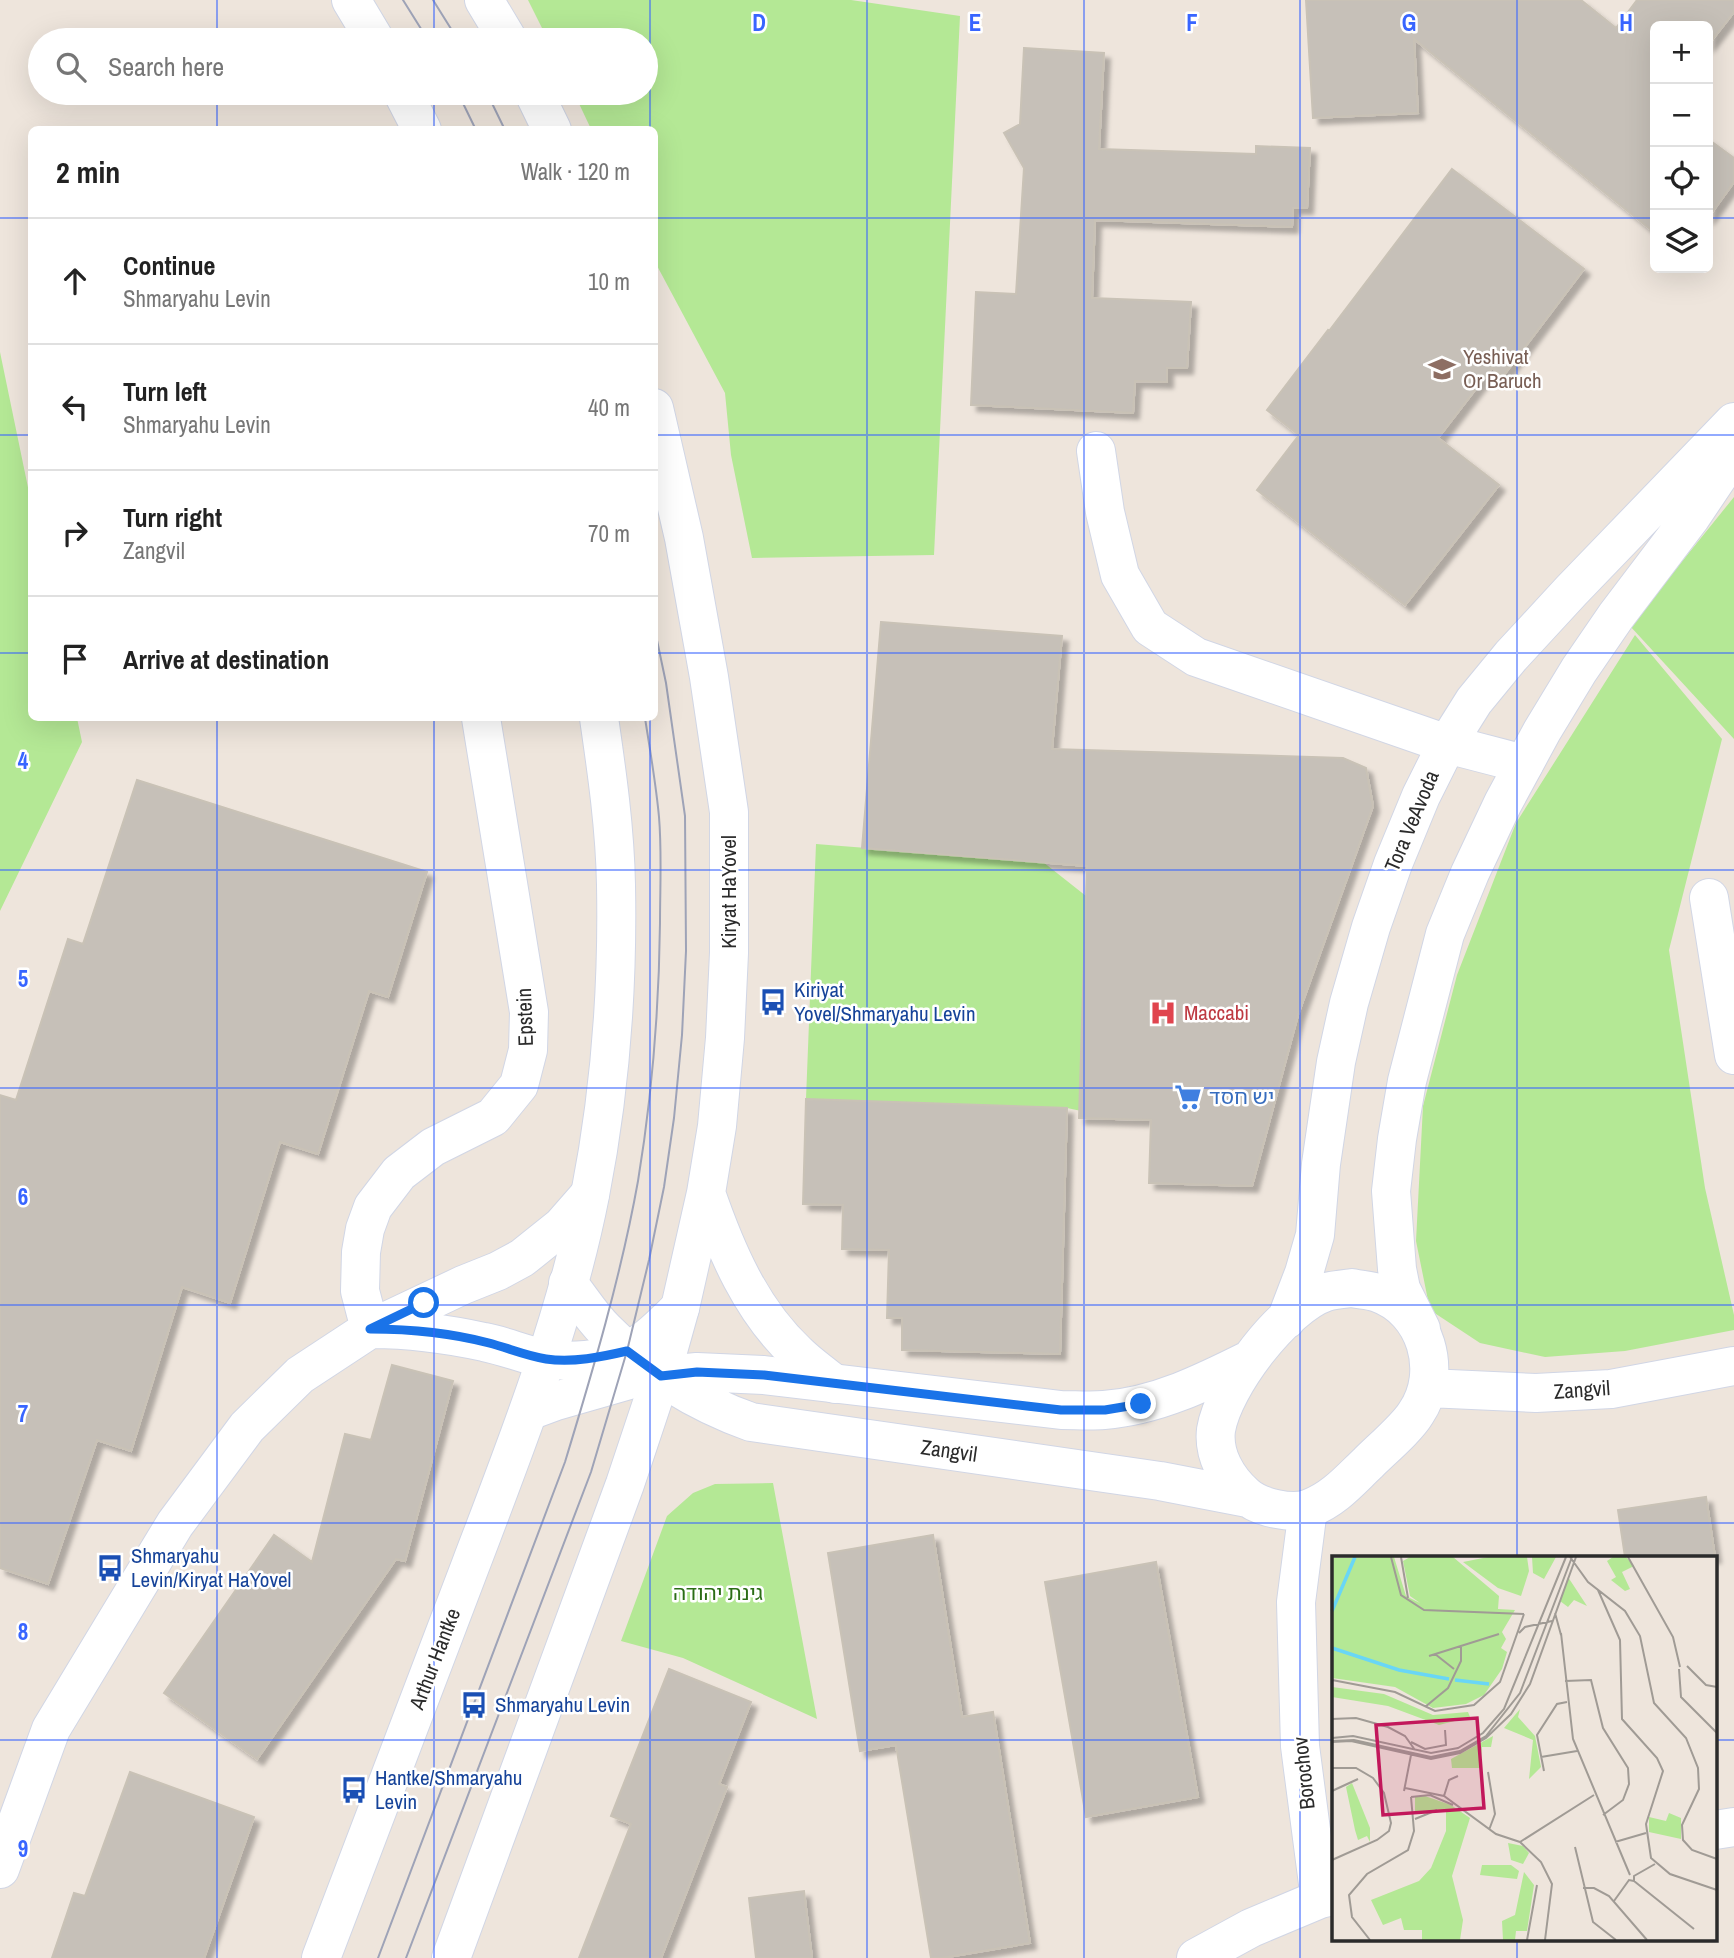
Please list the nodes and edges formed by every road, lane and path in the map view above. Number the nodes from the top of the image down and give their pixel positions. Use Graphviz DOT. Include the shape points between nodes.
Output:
graph roads {
  1 [pos="351,0"];
  2 [pos="484,0"];
  3 [pos="368,28"];
  4 [pos="501,28"];
  5 [pos="409,105"];
  6 [pos="540,105"];
  7 [pos="420,126"];
  8 [pos="550,126"];
  9 [pos="1734,422"];
  10 [pos="658,425"];
  11 [pos="1096,451"];
  12 [pos="1734,453"];
  13 [pos="481,721"];
  14 [pos="599,721"];
  15 [pos="1447,744"];
  16 [pos="1524,764"];
  17 [pos="1709,898"];
  18 [pos="1734,1055"];
  19 [pos="706,1193"];
  20 [pos="590,1194"];
  21 [pos="568,1283"];
  22 [pos="680,1308"];
  23 [pos="1286,1320"];
  24 [pos="370,1329"];
  25 [pos="1420,1329"];
  26 [pos="627,1351"];
  27 [pos="547,1359"];
  28 [pos="1251,1359"];
  29 [pos="1734,1366"];
  30 [pos="661,1376"];
  31 [pos="835,1384"];
  32 [pos="1428,1388"];
  33 [pos="529,1411"];
  34 [pos="1248,1498"];
  35 [pos="1308,1509"];
  36 [pos="1734,1827"];
  37 [pos="1716,1830"];
  38 [pos="0,1869"];
  39 [pos="1327,1898"];
  40 [pos="321,1958"];
  41 [pos="451,1958"];
  42 [pos="1196,1958"];
  1 -- 3 [label="street"];
  2 -- 4 [label="street"];
  5 -- 7 [label="street"];
  6 -- 8 [label="street"];
  9 -- 15 [label="street, Tora VeAvoda" via="1511,656"];
  10 -- 19 [label="street, Kiryat HaYovel" via="684,538 729,812 725,1038"];
  11 -- 15 [label="street" via="1119,575 1150,627 1196,657"];
  12 -- 16 [label="street" via="1579,670"];
  13 -- 24 [label="street, Epstein" via="528,1012 528,1050 519,1085 493,1117 433,1147 399,1173 373,1207 360,1252 360,1291"];
  14 -- 20 [label="street" via="611,798 616,949 604,1109"];
  15 -- 16 [label="street"];
  15 -- 23 [label="street, Tora VeAvoda" via="1393,864 1349,1003 1334,1075 1315,1235"];
  16 -- 25 [label="street" via="1445,934 1406,1081 1391,1191 1401,1289"];
  17 -- 18 [label="street"];
  19 -- 22 [label="street, Kiryat HaYovel"];
  19 -- 31 [label="street" via="722,1238 762,1312 797,1354"];
  20 -- 21 [label="street"];
  20 -- 24 [label="street" via="562,1226 522,1258"];
  21 -- 26 [label="street, Zangvil"];
  21 -- 27 [label="street"];
  22 -- 26 [label="street"];
  22 -- 30 [label="street, Kiryat HaYovel"];
  23 -- 25 [label="street" via="1326,1292 1352,1288 1379,1293 1403,1308"];
  23 -- 28 [label="street"];
  24 -- 27 [label="street" via="405,1329 486,1342"];
  24 -- 38 [label="street" via="300,1375 247,1427 175,1524 51,1729"];
  25 -- 32 [label="street" via="1430,1360"];
  26 -- 27 [label="street" via="595,1358"];
  26 -- 30 [label="street, Zangvil"];
  27 -- 33 [label="street, Arthur Hantke"];
  28 -- 31 [label="street" via="1197,1386 1105,1410 1061,1410"];
  28 -- 34 [label="street" via="1223,1407 1216,1432 1218,1457 1230,1481"];
  29 -- 32 [label="street, Zangvil" via="1611,1389 1536,1393"];
  30 -- 31 [label="street" via="727,1373"];
  30 -- 33 [label="street" via="636,1378"];
  30 -- 34 [label="street, Zangvil" via="702,1402 751,1422 1160,1481"];
  30 -- 41 [label="street"];
  32 -- 35 [label="street" via="1416,1413 1381,1450 1332,1498"];
  33 -- 40 [label="street, Arthur Hantke"];
  34 -- 35 [label="street" via="1283,1511"];
  35 -- 39 [label="street, Borochov" via="1296,1602 1299,1720 1301,1758"];
  36 -- 37 [label="street"];
  39 -- 42 [label="street, Borochov" via="1251,1928"];
}
